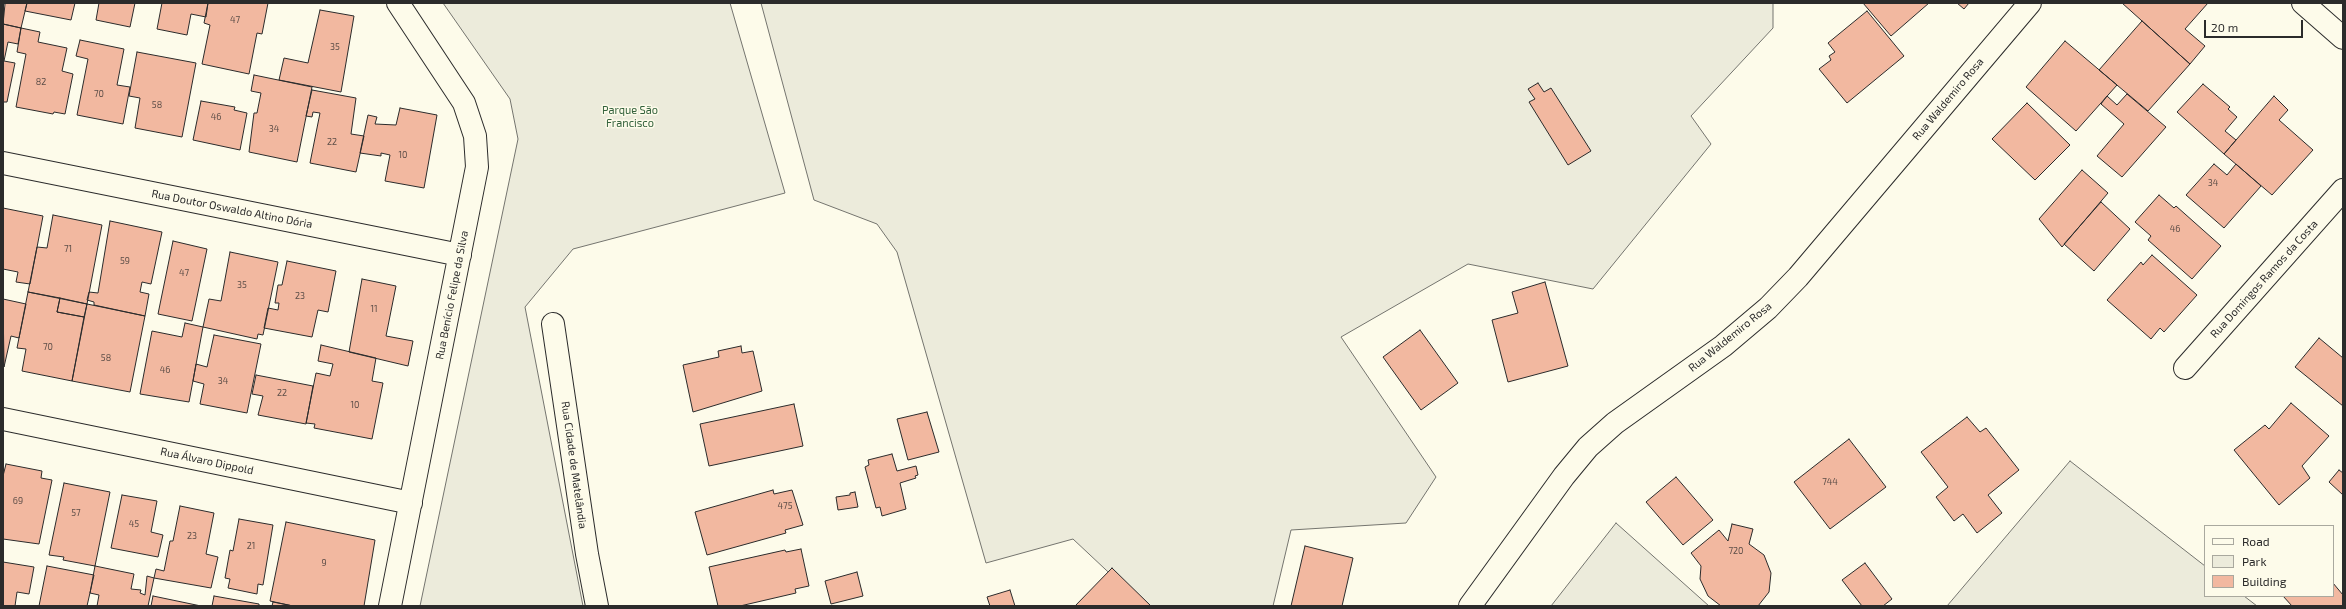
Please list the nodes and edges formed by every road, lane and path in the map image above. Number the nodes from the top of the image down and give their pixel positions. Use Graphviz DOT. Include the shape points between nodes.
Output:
graph roads {
  1 [pos="398,3"];
  2 [pos="2030,3"];
  3 [pos="2303,3"];
  4 [pos="2343,38"];
  5 [pos="3,163"];
  6 [pos="2343,190"];
  7 [pos="460,255"];
  8 [pos="553,324"];
  9 [pos="2185,368"];
  10 [pos="3,419"];
  11 [pos="411,503"];
  12 [pos="390,606"];
  13 [pos="597,606"];
  14 [pos="1470,606"];
  1 -- 7 [label="street, Rua Benício Felipe da Silva" via="455,87 464,103 475,136 477,167"];
  2 -- 14 [label="street, Rua Waldemiro Rosa" via="1798,277 1768,308 1723,346 1615,424 1588,447"];
  3 -- 4 [label="street"];
  5 -- 7 [label="street, Rua Doutor Oswaldo Altino Dória"];
  6 -- 9 [label="street, Rua Domingos Ramos da Costa"];
  7 -- 11 [label="street, Rua Benício Felipe da Silva"];
  8 -- 13 [label="street, Rua Cidade de Matelândia"];
  10 -- 11 [label="street, Rua Álvaro Dippold"];
  11 -- 12 [label="street, Rua Benício Felipe da Silva"];
}
